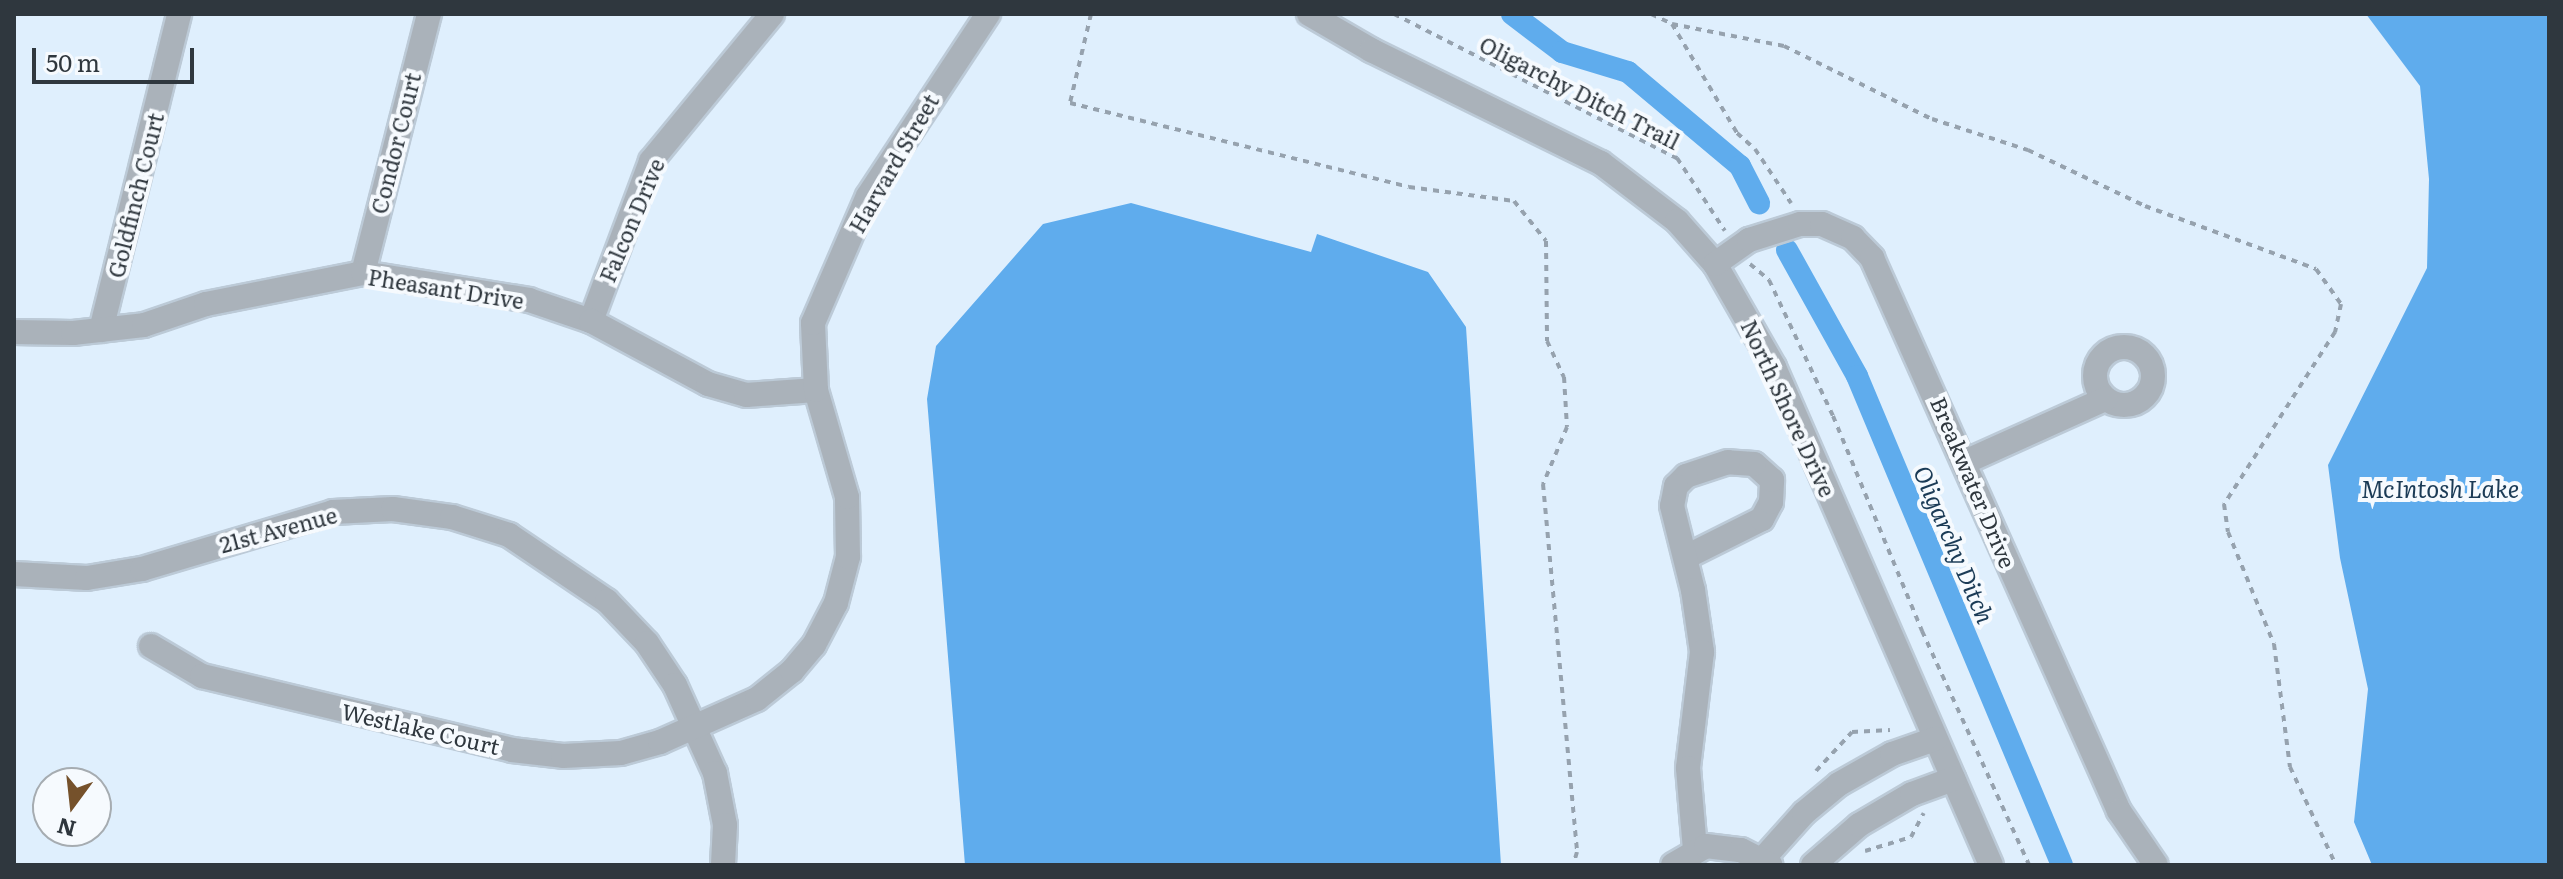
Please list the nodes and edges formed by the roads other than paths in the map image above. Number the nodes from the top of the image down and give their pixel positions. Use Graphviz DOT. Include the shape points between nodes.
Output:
graph roads {
  1 [pos="179,14"];
  2 [pos="429,14"];
  3 [pos="772,14"];
  4 [pos="988,14"];
  5 [pos="1309,14"];
  6 [pos="1715,264"];
  7 [pos="363,273"];
  8 [pos="591,321"];
  9 [pos="101,330"];
  10 [pos="14,332"];
  11 [pos="816,390"];
  12 [pos="2105,399"];
  13 [pos="1965,462"];
  14 [pos="1686,557"];
  15 [pos="14,574"];
  16 [pos="151,646"];
  17 [pos="697,726"];
  18 [pos="1935,739"];
  19 [pos="1953,779"];
  20 [pos="1695,850"];
  21 [pos="1766,862"];
  22 [pos="723,865"];
  23 [pos="1673,865"];
  24 [pos="1813,865"];
  25 [pos="1991,865"];
  26 [pos="2156,865"];
  1 -- 9 [label="street, Goldfinch Court"];
  2 -- 7 [label="street, Condor Court"];
  3 -- 8 [label="street, Falcon Drive" via="651,161"];
  4 -- 11 [label="street, Harvard Street" via="868,196 835,266 813,323"];
  5 -- 6 [label="street, North Shore Drive" via="1601,163 1677,221"];
  6 -- 13 [label="street, Breakwater Drive" via="1730,239 1772,229 1822,224 1853,238 1872,258 1888,289"];
  6 -- 18 [label="street, North Shore Drive" via="1774,367"];
  7 -- 8 [label="street, Pheasant Drive" via="529,300"];
  7 -- 9 [label="street, Pheasant Drive" via="206,304 144,325"];
  8 -- 11 [label="street, Pheasant Drive" via="708,384 746,395"];
  9 -- 10 [label="street, Pheasant Drive"];
  11 -- 17 [label="street, Harvard Street" via="849,509 848,557 836,603 814,645 792,671 757,699"];
  12 -- 13 [label="street"];
  13 -- 26 [label="street, Breakwater Drive" via="2119,811"];
  14 -- 14 [label="street" via="1672,519 1676,486 1686,476 1728,462 1754,464 1772,480 1771,502 1762,519"];
  14 -- 20 [label="street" via="1702,652 1688,768"];
  15 -- 17 [label="street, 21st Avenue" via="87,578 142,569 333,512 393,509 452,517 509,535 607,601 647,643"];
  16 -- 17 [label="street, Westlake Court" via="202,676 512,750 563,756 621,753"];
  17 -- 22 [label="street" via="715,773 725,825"];
  18 -- 19 [label="street, North Shore Drive"];
  18 -- 21 [label="street" via="1892,754 1839,784 1804,813"];
  19 -- 24 [label="street" via="1912,794 1859,825"];
  19 -- 25 [label="street, North Shore Drive"];
  20 -- 21 [label="street" via="1727,846"];
  20 -- 23 [label="street"];
}
